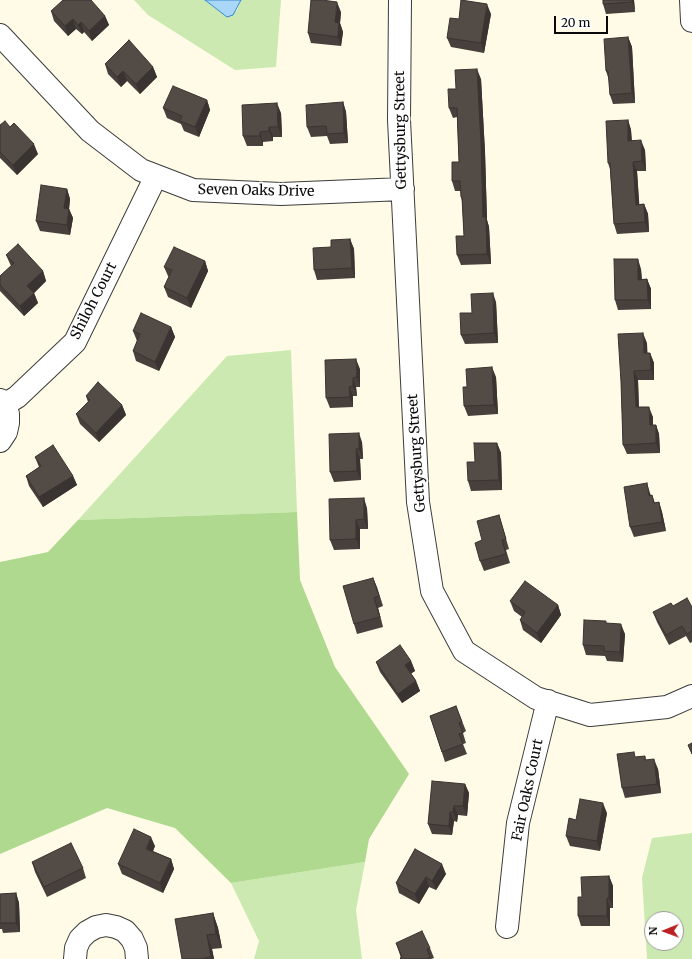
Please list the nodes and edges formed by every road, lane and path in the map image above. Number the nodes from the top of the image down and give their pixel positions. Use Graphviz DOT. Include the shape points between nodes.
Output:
graph roads {
  1 [pos="400,0"];
  2 [pos="691,0"];
  3 [pos="692,21"];
  4 [pos="0,35"];
  5 [pos="156,176"];
  6 [pos="402,189"];
  7 [pos="2,402"];
  8 [pos="0,441"];
  9 [pos="692,696"];
  10 [pos="548,701"];
  11 [pos="507,927"];
  12 [pos="75,959"];
  13 [pos="137,959"];
  1 -- 6 [label="street, Gettysburg Street" via="399,120"];
  2 -- 3 [label="street"];
  4 -- 5 [label="street, Seven Oaks Drive" via="90,131 141,170"];
  5 -- 6 [label="street, Seven Oaks Drive" via="193,190 281,194"];
  5 -- 7 [label="street, Shiloh Court" via="75,342 17,397"];
  6 -- 10 [label="street, Gettysburg Street" via="418,502 432,591 464,650 536,698"];
  7 -- 8 [label="street, Shiloh Court" via="8,414 8,423"];
  9 -- 10 [label="street, Gettysburg Street" via="667,707 590,716"];
  10 -- 11 [label="street, Fair Oaks Court" via="518,823"];
  12 -- 13 [label="street" via="80,939 96,927 106,925 125,931 136,948"];
}
